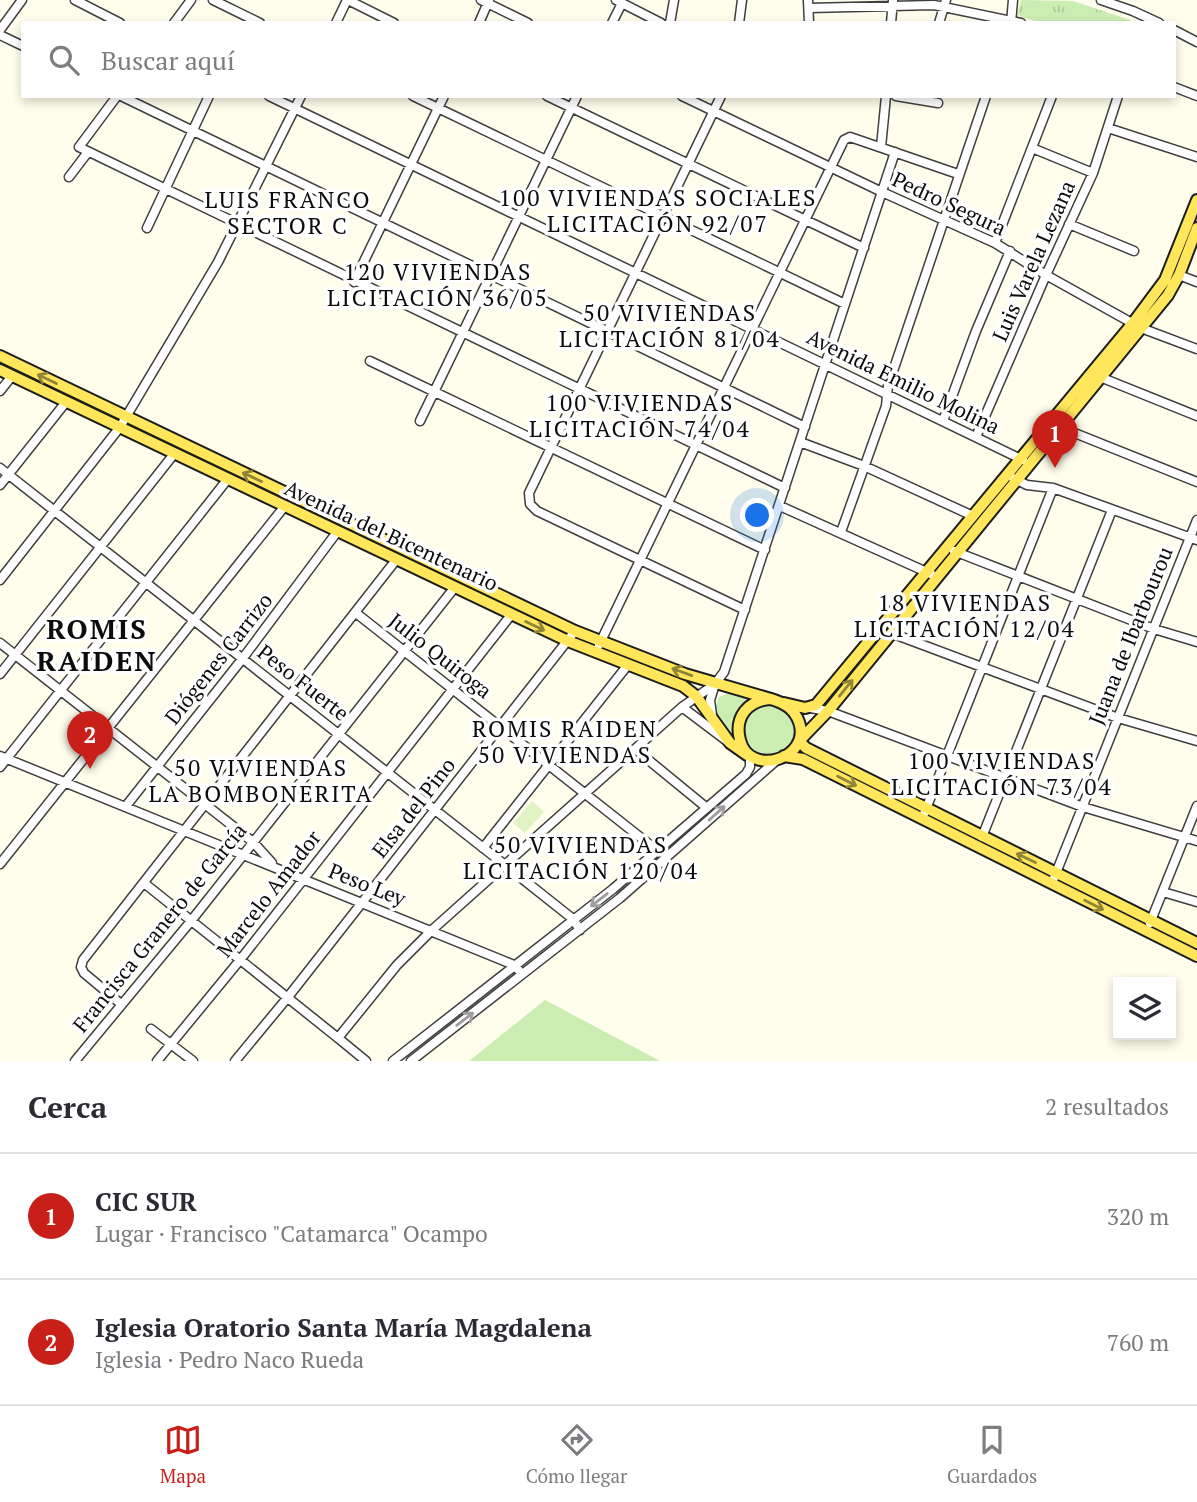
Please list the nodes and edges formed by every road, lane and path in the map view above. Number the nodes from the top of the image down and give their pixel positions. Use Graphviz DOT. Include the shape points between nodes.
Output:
graph roads {
  1 [pos="22,0"];
  2 [pos="75,0"];
  3 [pos="191,0"];
  4 [pos="214,0"];
  5 [pos="347,0"];
  6 [pos="674,0"];
  7 [pos="742,0"];
  8 [pos="1013,0"];
  9 [pos="1101,0"];
  10 [pos="1135,0"];
  11 [pos="486,1"];
  12 [pos="619,1"];
  13 [pos="893,2"];
  14 [pos="945,3"];
  15 [pos="809,4"];
  16 [pos="1133,11"];
  17 [pos="1144,19"];
  18 [pos="116,21"];
  19 [pos="175,21"];
  20 [pos="256,21"];
  21 [pos="337,21"];
  22 [pos="390,21"];
  23 [pos="480,21"];
  24 [pos="524,21"];
  25 [pos="613,21"];
  26 [pos="657,21"];
  27 [pos="670,21"];
  28 [pos="739,21"];
  29 [pos="891,21"];
  30 [pos="940,21"];
  31 [pos="1011,21"];
  32 [pos="1176,31"];
  33 [pos="0,32"];
  34 [pos="1197,42"];
  35 [pos="21,45"];
  36 [pos="1176,88"];
  37 [pos="1197,96"];
  38 [pos="117,98"];
  39 [pos="123,98"];
  40 [pos="208,98"];
  41 [pos="273,98"];
  42 [pos="300,98"];
  43 [pos="417,98"];
  44 [pos="443,98"];
  45 [pos="551,98"];
  46 [pos="576,98"];
  47 [pos="685,98"];
  48 [pos="720,98"];
  49 [pos="886,98"];
  50 [pos="916,98"];
  51 [pos="985,98"];
  52 [pos="1051,98"];
  53 [pos="1117,98"];
  54 [pos="939,103"];
  55 [pos="571,107"];
  56 [pos="438,108"];
  57 [pos="295,109"];
  58 [pos="714,112"];
  59 [pos="1108,128"];
  60 [pos="193,131"];
  61 [pos="881,147"];
  62 [pos="1032,148"];
  63 [pos="88,152"];
  64 [pos="895,152"];
  65 [pos="1197,157"];
  66 [pos="545,161"];
  67 [pos="689,164"];
  68 [pos="411,165"];
  69 [pos="266,167"];
  70 [pos="831,169"];
  71 [pos="1093,173"];
  72 [pos="958,174"];
  73 [pos="69,177"];
  74 [pos="165,190"];
  75 [pos="882,192"];
  76 [pos="1197,200"];
  77 [pos="519,217"];
  78 [pos="663,218"];
  79 [pos="806,221"];
  80 [pos="943,221"];
  81 [pos="382,224"];
  82 [pos="1069,224"];
  83 [pos="237,225"];
  84 [pos="147,228"];
  85 [pos="1197,228"];
  86 [pos="995,243"];
  87 [pos="864,248"];
  88 [pos="1010,251"];
  89 [pos="1134,251"];
  90 [pos="780,273"];
  91 [pos="636,274"];
  92 [pos="1045,275"];
  93 [pos="1179,275"];
  94 [pos="490,276"];
  95 [pos="354,282"];
  96 [pos="1197,282"];
  97 [pos="845,304"];
  98 [pos="1137,325"];
  99 [pos="753,330"];
  100 [pos="608,331"];
  101 [pos="462,333"];
  102 [pos="1197,349"];
  103 [pos="0,356"];
  104 [pos="370,361"];
  105 [pos="825,364"];
  106 [pos="0,370"];
  107 [pos="12,376"];
  108 [pos="1100,377"];
  109 [pos="725,388"];
  110 [pos="579,390"];
  111 [pos="0,391"];
  112 [pos="434,392"];
  113 [pos="887,394"];
  114 [pos="66,402"];
  115 [pos="1197,416"];
  116 [pos="420,421"];
  117 [pos="943,421"];
  118 [pos="123,423"];
  119 [pos="1055,425"];
  120 [pos="805,427"];
  121 [pos="976,437"];
  122 [pos="800,442"];
  123 [pos="696,447"];
  124 [pos="551,448"];
  125 [pos="174,454"];
  126 [pos="1024,462"];
  127 [pos="864,467"];
  128 [pos="0,468"];
  129 [pos="8,475"];
  130 [pos="1012,477"];
  131 [pos="227,480"];
  132 [pos="1197,482"];
  133 [pos="0,485"];
  134 [pos="785,488"];
  135 [pos="1053,488"];
  136 [pos="669,504"];
  137 [pos="780,506"];
  138 [pos="284,507"];
  139 [pos="1112,510"];
  140 [pos="54,511"];
  141 [pos="973,516"];
  142 [pos="1197,520"];
  143 [pos="337,532"];
  144 [pos="841,532"];
  145 [pos="1193,539"];
  146 [pos="101,547"];
  147 [pos="765,550"];
  148 [pos="953,550"];
  149 [pos="397,560"];
  150 [pos="642,561"];
  151 [pos="932,575"];
  152 [pos="1017,577"];
  153 [pos="0,580"];
  154 [pos="147,583"];
  155 [pos="455,587"];
  156 [pos="1075,599"];
  157 [pos="745,610"];
  158 [pos="356,613"];
  159 [pos="511,615"];
  160 [pos="194,620"];
  161 [pos="1154,629"];
  162 [pos="575,631"];
  163 [pos="891,633"];
  164 [pos="568,641"];
  165 [pos="600,642"];
  166 [pos="1197,642"];
  167 [pos="0,643"];
  168 [pos="404,651"];
  169 [pos="596,654"];
  170 [pos="15,655"];
  171 [pos="243,658"];
  172 [pos="627,666"];
  173 [pos="982,667"];
  174 [pos="0,674"];
  175 [pos="715,684"];
  176 [pos="453,688"];
  177 [pos="1040,689"];
  178 [pos="60,691"];
  179 [pos="291,696"];
  180 [pos="696,696"];
  181 [pos="771,699"];
  182 [pos="784,703"];
  183 [pos="682,707"];
  184 [pos="810,708"];
  185 [pos="828,711"];
  186 [pos="1118,718"];
  187 [pos="713,719"];
  188 [pos="501,726"];
  189 [pos="107,728"];
  190 [pos="338,733"];
  191 [pos="801,741"];
  192 [pos="1197,741"];
  193 [pos="730,743"];
  194 [pos="635,749"];
  195 [pos="948,756"];
  196 [pos="3,757"];
  197 [pos="748,757"];
  198 [pos="781,757"];
  199 [pos="550,764"];
  200 [pos="0,767"];
  201 [pos="157,768"];
  202 [pos="387,771"];
  203 [pos="1005,778"];
  204 [pos="65,782"];
  205 [pos="585,792"];
  206 [pos="204,805"];
  207 [pos="126,806"];
  208 [pos="1197,806"];
  209 [pos="1083,807"];
  210 [pos="707,808"];
  211 [pos="435,809"];
  212 [pos="925,814"];
  213 [pos="186,830"];
  214 [pos="982,836"];
  215 [pos="1185,837"];
  216 [pos="1197,841"];
  217 [pos="253,842"];
  218 [pos="484,848"];
  219 [pos="657,850"];
  220 [pos="244,854"];
  221 [pos="665,860"];
  222 [pos="0,864"];
  223 [pos="505,864"];
  224 [pos="275,867"];
  225 [pos="303,878"];
  226 [pos="1054,878"];
  227 [pos="144,883"];
  228 [pos="1163,892"];
  229 [pos="362,902"];
  230 [pos="1197,902"];
  231 [pos="573,919"];
  232 [pos="191,921"];
  233 [pos="1149,926"];
  234 [pos="432,930"];
  235 [pos="580,930"];
  236 [pos="1197,943"];
  237 [pos="1197,956"];
  238 [pos="240,960"];
  239 [pos="514,965"];
  240 [pos="522,974"];
  241 [pos="288,997"];
  242 [pos="121,1004"];
  243 [pos="151,1029"];
  244 [pos="338,1038"];
  245 [pos="171,1043"];
  246 [pos="75,1061"];
  247 [pos="157,1061"];
  248 [pos="192,1061"];
  249 [pos="235,1061"];
  250 [pos="366,1061"];
  251 [pos="393,1061"];
  252 [pos="411,1061"];
  1 -- 33 [label="street"];
  2 -- 18 [label="street"];
  3 -- 19 [label="street"];
  4 -- 20 [label="street"];
  5 -- 21 [label="street"];
  5 -- 22 [label="street"];
  6 -- 27 [label="street"];
  7 -- 28 [label="street"];
  8 -- 31 [label="street"];
  9 -- 16 [label="street"];
  10 -- 16 [label="street"];
  11 -- 23 [label="street"];
  11 -- 24 [label="street"];
  12 -- 25 [label="street"];
  12 -- 26 [label="street"];
  13 -- 14 [label="street"];
  13 -- 15 [label="street"];
  13 -- 29 [label="street"];
  14 -- 30 [label="street"];
  14 -- 31 [label="street"];
  16 -- 17 [label="street"];
  32 -- 34 [label="street"];
  33 -- 35 [label="street"];
  36 -- 37 [label="street"];
  38 -- 63 [label="street" via="79,147"];
  39 -- 60 [label="street"];
  40 -- 60 [label="street"];
  41 -- 57 [label="street, Avenida Emilio Molina"];
  42 -- 57 [label="street"];
  43 -- 56 [label="street"];
  44 -- 56 [label="street"];
  45 -- 55 [label="street"];
  46 -- 55 [label="street"];
  47 -- 58 [label="street, Pedro Segura"];
  48 -- 58 [label="street"];
  49 -- 61 [label="street"];
  50 -- 54 [label="street"];
  51 -- 72 [label="street"];
  52 -- 62 [label="street"];
  53 -- 59 [label="street, Luis Varela Lezana"];
  55 -- 66 [label="street"];
  55 -- 67 [label="street"];
  56 -- 66 [label="street"];
  56 -- 68 [label="street"];
  57 -- 68 [label="street, Avenida Emilio Molina"];
  57 -- 69 [label="street"];
  58 -- 67 [label="street"];
  58 -- 70 [label="street, Pedro Segura"];
  59 -- 65 [label="street"];
  59 -- 71 [label="street, Luis Varela Lezana"];
  60 -- 69 [label="street"];
  60 -- 74 [label="street"];
  61 -- 64 [label="street"];
  61 -- 70 [label="street" via="846,137"];
  62 -- 71 [label="street"];
  62 -- 86 [label="street"];
  63 -- 73 [label="street"];
  63 -- 74 [label="street"];
  64 -- 72 [label="street"];
  64 -- 75 [label="street"];
  66 -- 77 [label="street"];
  66 -- 78 [label="street"];
  67 -- 78 [label="street"];
  67 -- 79 [label="street"];
  68 -- 77 [label="street, Avenida Emilio Molina"];
  68 -- 81 [label="street"];
  69 -- 81 [label="street"];
  69 -- 83 [label="street"];
  70 -- 75 [label="street, Pedro Segura"];
  70 -- 79 [label="street"];
  71 -- 82 [label="street, Luis Varela Lezana"];
  72 -- 80 [label="street"];
  74 -- 83 [label="street"];
  74 -- 84 [label="street"];
  75 -- 80 [label="street, Pedro Segura"];
  75 -- 87 [label="street"];
  76 -- 98 [label="main road" via="1166,280"];
  77 -- 91 [label="street, Avenida Emilio Molina"];
  77 -- 94 [label="street"];
  78 -- 90 [label="street"];
  78 -- 91 [label="street"];
  79 -- 87 [label="street"];
  79 -- 90 [label="street"];
  80 -- 86 [label="street, Pedro Segura"];
  80 -- 113 [label="street"];
  81 -- 94 [label="street"];
  81 -- 95 [label="street"];
  82 -- 89 [label="street"];
  82 -- 92 [label="street, Luis Varela Lezana"];
  83 -- 95 [label="street"];
  83 -- 118 [label="street"];
  85 -- 93 [label="main road"];
  86 -- 88 [label="street, Pedro Segura"];
  87 -- 97 [label="street"];
  88 -- 92 [label="street, Pedro Segura"];
  88 -- 117 [label="street"];
  90 -- 97 [label="street"];
  90 -- 99 [label="street"];
  91 -- 99 [label="street, Avenida Emilio Molina"];
  91 -- 100 [label="street"];
  92 -- 98 [label="street, Pedro Segura"];
  92 -- 121 [label="street, Luis Varela Lezana"];
  93 -- 96 [label="street"];
  93 -- 98 [label="main road" via="1171,290"];
  94 -- 100 [label="street"];
  94 -- 101 [label="street"];
  95 -- 101 [label="street"];
  97 -- 105 [label="street"];
  98 -- 102 [label="street, Pedro Segura"];
  98 -- 108 [label="main road"];
  98 -- 119 [label="main road"];
  99 -- 105 [label="street, Avenida Emilio Molina"];
  99 -- 109 [label="street"];
  100 -- 109 [label="street"];
  100 -- 110 [label="street"];
  101 -- 110 [label="street"];
  101 -- 112 [label="street"];
  118 -- 103 [label="main road, Avenida del Bicentenario, one-way"];
  104 -- 112 [label="street"];
  105 -- 113 [label="street, Avenida Emilio Molina"];
  105 -- 120 [label="street"];
  106 -- 107 [label="main road, Avenida del Bicentenario"];
  107 -- 111 [label="street"];
  107 -- 114 [label="main road, Avenida del Bicentenario"];
  108 -- 115 [label="street"];
  108 -- 119 [label="main road"];
  109 -- 120 [label="street"];
  109 -- 123 [label="street"];
  110 -- 123 [label="street"];
  110 -- 124 [label="street"];
  112 -- 116 [label="street"];
  112 -- 124 [label="street"];
  113 -- 117 [label="street, Avenida Emilio Molina"];
  113 -- 127 [label="street"];
  114 -- 118 [label="main road, Avenida del Bicentenario"];
  114 -- 129 [label="street"];
  117 -- 121 [label="street, Avenida Emilio Molina"];
  118 -- 125 [label="main road, Avenida del Bicentenario"];
  118 -- 140 [label="street"];
  162 -- 118 [label="main road, Avenida del Bicentenario, one-way"];
  119 -- 126 [label="main road"];
  119 -- 132 [label="street"];
  120 -- 122 [label="street"];
  121 -- 126 [label="street, Avenida Emilio Molina"];
  122 -- 127 [label="street"];
  122 -- 134 [label="street"];
  123 -- 134 [label="street"];
  123 -- 136 [label="street"];
  124 -- 136 [label="street"];
  124 -- 150 [label="street" via="529,493 530,504"];
  125 -- 131 [label="main road, Avenida del Bicentenario"];
  125 -- 146 [label="street"];
  126 -- 130 [label="main road"];
  127 -- 141 [label="street"];
  127 -- 144 [label="street"];
  128 -- 129 [label="street, Peso Fuerte"];
  129 -- 133 [label="street"];
  129 -- 140 [label="street, Peso Fuerte"];
  130 -- 135 [label="street" via="1027,485"];
  130 -- 141 [label="main road"];
  130 -- 148 [label="main road"];
  131 -- 138 [label="main road, Avenida del Bicentenario"];
  131 -- 154 [label="street"];
  134 -- 137 [label="street"];
  135 -- 139 [label="street"];
  135 -- 152 [label="street"];
  136 -- 147 [label="street"];
  136 -- 150 [label="street"];
  137 -- 144 [label="street"];
  137 -- 147 [label="street"];
  138 -- 143 [label="main road, Avenida del Bicentenario"];
  138 -- 160 [label="street"];
  139 -- 145 [label="street"];
  139 -- 156 [label="street"];
  140 -- 146 [label="street, Peso Fuerte"];
  140 -- 153 [label="street"];
  141 -- 148 [label="main road"];
  142 -- 145 [label="street, Juana de Ibarbourou"];
  143 -- 149 [label="main road, Avenida del Bicentenario"];
  143 -- 171 [label="street, Diógenes Carrizo"];
  144 -- 151 [label="street"];
  145 -- 161 [label="street, Juana de Ibarbourou"];
  146 -- 154 [label="street, Peso Fuerte"];
  146 -- 170 [label="street"];
  147 -- 157 [label="street"];
  148 -- 151 [label="main road"];
  148 -- 152 [label="street"];
  149 -- 155 [label="main road, Avenida del Bicentenario"];
  149 -- 158 [label="street"];
  150 -- 157 [label="street"];
  150 -- 165 [label="street"];
  151 -- 163 [label="main road"];
  151 -- 184 [label="main road"];
  152 -- 156 [label="street"];
  152 -- 173 [label="street"];
  154 -- 160 [label="street, Peso Fuerte"];
  154 -- 178 [label="street"];
  155 -- 159 [label="main road, Avenida del Bicentenario"];
  155 -- 168 [label="street, Francisca Granero de García"];
  156 -- 161 [label="street"];
  156 -- 177 [label="street"];
  157 -- 175 [label="street" via="724,672"];
  158 -- 168 [label="street, Julio Quiroga"];
  158 -- 179 [label="street"];
  159 -- 164 [label="main road, Avenida del Bicentenario, one-way"];
  159 -- 176 [label="street, Marcelo Amador"];
  160 -- 171 [label="street, Peso Fuerte"];
  160 -- 189 [label="street"];
  161 -- 166 [label="street"];
  161 -- 186 [label="street, Juana de Ibarbourou"];
  162 -- 164 [label="street, Elsa del Pino"];
  162 -- 165 [label="main road, Avenida del Bicentenario"];
  163 -- 173 [label="street"];
  185 -- 163 [label="main road, one-way"];
  164 -- 169 [label="main road, Avenida del Bicentenario"];
  164 -- 188 [label="street, Elsa del Pino"];
  165 -- 169 [label="street"];
  175 -- 165 [label="main road, Avenida del Bicentenario, one-way"];
  167 -- 170 [label="street"];
  168 -- 176 [label="street, Julio Quiroga"];
  168 -- 190 [label="street, Francisca Granero de García"];
  169 -- 172 [label="main road, Avenida del Bicentenario"];
  170 -- 174 [label="street"];
  170 -- 178 [label="street"];
  171 -- 179 [label="street, Peso Fuerte"];
  171 -- 201 [label="street, Diógenes Carrizo"];
  172 -- 180 [label="main road, Avenida del Bicentenario" via="683,686"];
  172 -- 199 [label="street"];
  173 -- 177 [label="street"];
  173 -- 195 [label="street"];
  175 -- 180 [label="street"];
  175 -- 181 [label="main road, Avenida del Bicentenario"];
  175 -- 187 [label="street" via="710,700"];
  176 -- 188 [label="street, Julio Quiroga"];
  176 -- 202 [label="street, Marcelo Amador"];
  177 -- 186 [label="street"];
  177 -- 203 [label="street"];
  178 -- 189 [label="street"];
  178 -- 196 [label="street"];
  179 -- 190 [label="street, Peso Fuerte"];
  179 -- 206 [label="street"];
  180 -- 183 [label="street"];
  180 -- 187 [label="main road, Avenida del Bicentenario"];
  181 -- 182 [label="main road"];
  181 -- 197 [label="main road" via="750,705 739,719 738,733"];
  182 -- 184 [label="main road"];
  182 -- 191 [label="main road" via="798,719"];
  183 -- 193 [label="street"];
  183 -- 194 [label="street"];
  184 -- 185 [label="street"];
  185 -- 191 [label="main road"];
  185 -- 195 [label="street"];
  186 -- 192 [label="street"];
  186 -- 209 [label="street, Juana de Ibarbourou"];
  187 -- 193 [label="main road, Avenida del Bicentenario"];
  188 -- 199 [label="street, Julio Quiroga"];
  188 -- 211 [label="street, Elsa del Pino"];
  189 -- 201 [label="street"];
  189 -- 204 [label="street"];
  190 -- 202 [label="street, Peso Fuerte"];
  190 -- 217 [label="street, Francisca Granero de García"];
  191 -- 198 [label="main road"];
  191 -- 212 [label="main road"];
  193 -- 197 [label="main road, Avenida del Bicentenario"];
  194 -- 205 [label="street"];
  194 -- 210 [label="street"];
  195 -- 203 [label="street"];
  195 -- 212 [label="street"];
  196 -- 200 [label="street"];
  196 -- 204 [label="street, Peso Ley"];
  197 -- 198 [label="main road" via="767,761"];
  197 -- 210 [label="street" via="746,774"];
  198 -- 212 [label="main road, one-way" via="798,756"];
  221 -- 198 [label="street, one-way"];
  199 -- 205 [label="street, Julio Quiroga"];
  199 -- 218 [label="street"];
  201 -- 206 [label="street"];
  201 -- 207 [label="street, Diógenes Carrizo"];
  202 -- 211 [label="street, Peso Fuerte"];
  202 -- 225 [label="street, Marcelo Amador"];
  203 -- 209 [label="street"];
  203 -- 214 [label="street"];
  204 -- 207 [label="street, Peso Ley"];
  204 -- 222 [label="street"];
  205 -- 219 [label="street, Julio Quiroga"];
  205 -- 223 [label="street"];
  206 -- 213 [label="street"];
  206 -- 217 [label="street"];
  207 -- 213 [label="street, Peso Ley"];
  208 -- 215 [label="street"];
  209 -- 215 [label="street"];
  209 -- 226 [label="street, Juana de Ibarbourou"];
  210 -- 219 [label="street"];
  211 -- 218 [label="street, Peso Fuerte"];
  211 -- 229 [label="street, Elsa del Pino"];
  212 -- 214 [label="main road"];
  212 -- 226 [label="main road"];
  213 -- 220 [label="street, Peso Ley"];
  213 -- 227 [label="street"];
  226 -- 214 [label="main road, one-way"];
  215 -- 216 [label="street"];
  215 -- 228 [label="street"];
  217 -- 220 [label="street, Francisca Granero de García"];
  217 -- 224 [label="street"];
  218 -- 223 [label="street, Peso Fuerte"];
  219 -- 221 [label="street, Julio Quiroga"];
  219 -- 231 [label="street, one-way"];
  220 -- 224 [label="street, Peso Ley"];
  220 -- 232 [label="street, Francisca Granero de García"];
  221 -- 235 [label="street"];
  223 -- 231 [label="street, Peso Fuerte"];
  223 -- 234 [label="street"];
  224 -- 225 [label="street, Peso Ley"];
  225 -- 229 [label="street, Peso Ley"];
  225 -- 238 [label="street, Marcelo Amador"];
  226 -- 233 [label="main road"];
  227 -- 232 [label="street"];
  227 -- 242 [label="street" via="81,967"];
  228 -- 230 [label="street"];
  228 -- 233 [label="street"];
  229 -- 234 [label="street, Peso Ley"];
  229 -- 241 [label="street, Elsa del Pino"];
  231 -- 235 [label="street, Peso Fuerte"];
  231 -- 239 [label="street"];
  232 -- 238 [label="street"];
  232 -- 242 [label="street, Francisca Granero de García"];
  233 -- 236 [label="main road"];
  233 -- 237 [label="main road"];
  234 -- 239 [label="street, Peso Ley"];
  234 -- 244 [label="street"];
  235 -- 240 [label="street"];
  238 -- 241 [label="street"];
  238 -- 245 [label="street, Marcelo Amador"];
  239 -- 240 [label="street, Peso Ley"];
  239 -- 251 [label="street"];
  252 -- 240 [label="street, one-way"];
  241 -- 244 [label="street"];
  241 -- 249 [label="street, Elsa del Pino"];
  242 -- 246 [label="street, Francisca Granero de García"];
  243 -- 245 [label="street"];
  244 -- 250 [label="street"];
  245 -- 247 [label="street, Marcelo Amador"];
  245 -- 248 [label="street"];
}
